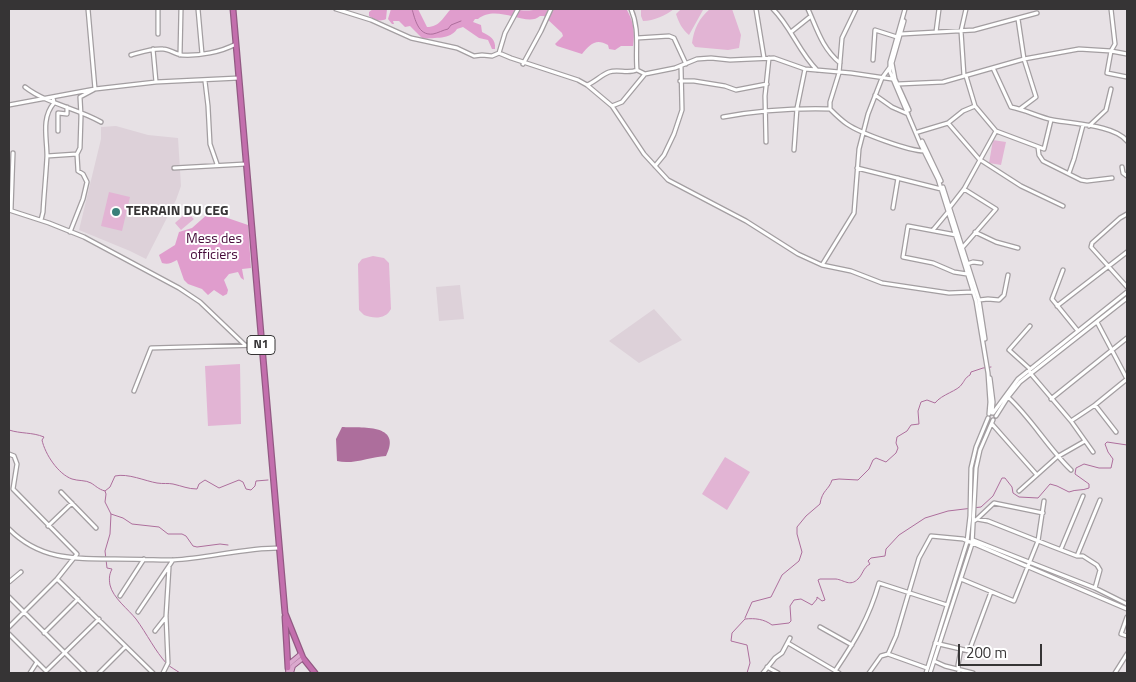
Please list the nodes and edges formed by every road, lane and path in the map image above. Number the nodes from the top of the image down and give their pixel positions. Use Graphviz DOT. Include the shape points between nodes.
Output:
graph roads {
  1 [pos="88,9"];
  2 [pos="158,9"];
  3 [pos="181,9"];
  4 [pos="198,9"];
  5 [pos="233,9"];
  6 [pos="336,9"];
  7 [pos="518,9"];
  8 [pos="551,9"];
  9 [pos="631,9"];
  10 [pos="756,9"];
  11 [pos="773,9"];
  12 [pos="808,9"];
  13 [pos="856,9"];
  14 [pos="906,9"];
  15 [pos="939,9"];
  16 [pos="966,9"];
  17 [pos="1112,9"];
  18 [pos="1038,13"];
  19 [pos="811,16"];
  20 [pos="1018,19"];
  21 [pos="961,31"];
  22 [pos="791,32"];
  23 [pos="936,32"];
  24 [pos="158,34"];
  25 [pos="901,34"];
  26 [pos="897,37"];
  27 [pos="637,38"];
  28 [pos="236,44"];
  29 [pos="153,49"];
  30 [pos="1111,50"];
  31 [pos="499,52"];
  32 [pos="202,54"];
  33 [pos="1127,54"];
  34 [pos="131,55"];
  35 [pos="180,55"];
  36 [pos="764,58"];
  37 [pos="769,58"];
  38 [pos="1024,59"];
  39 [pos="873,60"];
  40 [pos="523,63"];
  41 [pos="840,63"];
  42 [pos="686,64"];
  43 [pos="681,66"];
  44 [pos="890,67"];
  45 [pos="993,68"];
  46 [pos="805,69"];
  47 [pos="637,70"];
  48 [pos="818,70"];
  49 [pos="839,72"];
  50 [pos="644,74"];
  51 [pos="965,76"];
  52 [pos="1127,77"];
  53 [pos="240,78"];
  54 [pos="882,78"];
  55 [pos="894,79"];
  56 [pos="205,81"];
  57 [pos="680,81"];
  58 [pos="156,82"];
  59 [pos="767,84"];
  60 [pos="898,84"];
  61 [pos="587,85"];
  62 [pos="25,87"];
  63 [pos="1111,88"];
  64 [pos="95,89"];
  65 [pos="875,95"];
  66 [pos="54,97"];
  67 [pos="46,98"];
  68 [pos="54,103"];
  69 [pos="9,105"];
  70 [pos="612,106"];
  71 [pos="975,106"];
  72 [pos="67,107"];
  73 [pos="797,108"];
  74 [pos="830,108"];
  75 [pos="1020,109"];
  76 [pos="765,110"];
  77 [pos="81,112"];
  78 [pos="908,114"];
  79 [pos="723,117"];
  80 [pos="1051,120"];
  81 [pos="101,122"];
  82 [pos="948,123"];
  83 [pos="1083,125"];
  84 [pos="1089,126"];
  85 [pos="58,131"];
  86 [pos="996,131"];
  87 [pos="918,132"];
  88 [pos="863,133"];
  89 [pos="1127,141"];
  90 [pos="766,142"];
  91 [pos="1038,147"];
  92 [pos="794,150"];
  93 [pos="924,152"];
  94 [pos="14,153"];
  95 [pos="77,154"];
  96 [pos="47,156"];
  97 [pos="979,159"];
  98 [pos="217,164"];
  99 [pos="247,164"];
  100 [pos="655,166"];
  101 [pos="1122,167"];
  102 [pos="174,168"];
  103 [pos="857,168"];
  104 [pos="1069,173"];
  105 [pos="1127,176"];
  106 [pos="898,178"];
  107 [pos="1112,178"];
  108 [pos="941,189"];
  109 [pos="964,189"];
  110 [pos="1063,206"];
  111 [pos="893,208"];
  112 [pos="950,208"];
  113 [pos="10,210"];
  114 [pos="948,212"];
  115 [pos="1127,214"];
  116 [pos="41,220"];
  117 [pos="933,230"];
  118 [pos="70,232"];
  119 [pos="975,232"];
  120 [pos="956,235"];
  121 [pos="963,248"];
  122 [pos="1018,248"];
  123 [pos="1127,252"];
  124 [pos="981,263"];
  125 [pos="967,264"];
  126 [pos="822,265"];
  127 [pos="1109,266"];
  128 [pos="1063,270"];
  129 [pos="968,274"];
  130 [pos="1008,275"];
  131 [pos="1127,287"];
  132 [pos="973,292"];
  133 [pos="1127,292"];
  134 [pos="1127,298"];
  135 [pos="979,300"];
  136 [pos="1057,306"];
  137 [pos="1097,322"];
  138 [pos="1030,326"];
  139 [pos="1078,331"];
  140 [pos="1127,338"];
  141 [pos="245,345"];
  142 [pos="261,345"];
  143 [pos="1111,350"];
  144 [pos="988,367"];
  145 [pos="1029,368"];
  146 [pos="1031,374"];
  147 [pos="1127,379"];
  148 [pos="134,391"];
  149 [pos="1008,397"];
  150 [pos="1051,398"];
  151 [pos="1095,405"];
  152 [pos="992,417"];
  153 [pos="1071,421"];
  154 [pos="1116,432"];
  155 [pos="1085,441"];
  156 [pos="1093,452"];
  157 [pos="9,454"];
  158 [pos="1057,457"];
  159 [pos="1071,470"];
  160 [pos="1037,475"];
  161 [pos="1020,491"];
  162 [pos="61,492"];
  163 [pos="1082,496"];
  164 [pos="1100,500"];
  165 [pos="1044,501"];
  166 [pos="72,503"];
  167 [pos="1043,513"];
  168 [pos="975,519"];
  169 [pos="48,526"];
  170 [pos="96,528"];
  171 [pos="9,529"];
  172 [pos="1038,541"];
  173 [pos="967,542"];
  174 [pos="973,542"];
  175 [pos="279,548"];
  176 [pos="1061,550"];
  177 [pos="1077,556"];
  178 [pos="74,558"];
  179 [pos="144,559"];
  180 [pos="173,560"];
  181 [pos="1029,563"];
  182 [pos="169,567"];
  183 [pos="1028,568"];
  184 [pos="20,572"];
  185 [pos="57,579"];
  186 [pos="961,579"];
  187 [pos="9,582"];
  188 [pos="1095,588"];
  189 [pos="908,592"];
  190 [pos="991,592"];
  191 [pos="120,596"];
  192 [pos="9,597"];
  193 [pos="78,599"];
  194 [pos="1127,604"];
  195 [pos="947,606"];
  196 [pos="1127,609"];
  197 [pos="23,612"];
  198 [pos="138,612"];
  199 [pos="285,613"];
  200 [pos="166,616"];
  201 [pos="1127,617"];
  202 [pos="99,619"];
  203 [pos="9,627"];
  204 [pos="820,627"];
  205 [pos="155,631"];
  206 [pos="44,633"];
  207 [pos="9,634"];
  208 [pos="1127,636"];
  209 [pos="790,638"];
  210 [pos="788,643"];
  211 [pos="935,643"];
  212 [pos="852,645"];
  213 [pos="940,645"];
  214 [pos="125,647"];
  215 [pos="961,649"];
  216 [pos="65,653"];
  217 [pos="888,654"];
  218 [pos="1127,654"];
  219 [pos="302,656"];
  220 [pos="934,661"];
  221 [pos="37,662"];
  222 [pos="767,667"];
  223 [pos="927,668"];
  224 [pos="289,671"];
  225 [pos="834,671"];
  226 [pos="959,671"];
  227 [pos="30,673"];
  228 [pos="85,673"];
  229 [pos="98,673"];
  230 [pos="153,673"];
  231 [pos="164,673"];
  232 [pos="315,673"];
  233 [pos="762,673"];
  234 [pos="778,673"];
  235 [pos="839,673"];
  236 [pos="869,673"];
  237 [pos="926,673"];
  238 [pos="930,673"];
  239 [pos="973,673"];
  240 [pos="1115,673"];
  1 -- 64 [label="street"];
  2 -- 24 [label="street"];
  3 -- 35 [label="street"];
  4 -- 32 [label="street"];
  5 -- 28 [label="highway, N1"];
  6 -- 31 [label="street" via="411,38 457,48 474,56 492,56"];
  7 -- 31 [label="street"];
  8 -- 40 [label="street"];
  9 -- 27 [label="street"];
  10 -- 36 [label="street"];
  11 -- 22 [label="street"];
  12 -- 19 [label="street"];
  13 -- 41 [label="street" via="842,38"];
  14 -- 25 [label="street"];
  14 -- 26 [label="street"];
  15 -- 23 [label="street"];
  16 -- 21 [label="street"];
  17 -- 30 [label="street" via="1115,44"];
  18 -- 20 [label="street"];
  19 -- 22 [label="street"];
  19 -- 41 [label="street" via="824,46"];
  20 -- 21 [label="street"];
  20 -- 38 [label="street"];
  21 -- 23 [label="street"];
  21 -- 51 [label="street"];
  22 -- 48 [label="street" via="806,58"];
  23 -- 25 [label="street"];
  25 -- 55 [label="street" via="892,62"];
  26 -- 39 [label="street" via="875,30"];
  26 -- 44 [label="street"];
  27 -- 42 [label="street" via="674,38"];
  27 -- 47 [label="street"];
  28 -- 32 [label="street" via="226,50"];
  28 -- 53 [label="highway, N1"];
  29 -- 34 [label="street"];
  29 -- 35 [label="street" via="165,49"];
  29 -- 58 [label="street"];
  30 -- 33 [label="street"];
  30 -- 38 [label="street" via="1079,49"];
  30 -- 52 [label="street" via="1107,73"];
  31 -- 40 [label="street"];
  32 -- 35 [label="street"];
  36 -- 37 [label="street"];
  36 -- 42 [label="street" via="697,59"];
  37 -- 46 [label="street"];
  37 -- 59 [label="street"];
  38 -- 45 [label="street"];
  38 -- 75 [label="street" via="1036,97"];
  40 -- 61 [label="street"];
  41 -- 49 [label="street"];
  42 -- 43 [label="street"];
  43 -- 50 [label="street"];
  43 -- 57 [label="street"];
  44 -- 54 [label="street"];
  44 -- 55 [label="street"];
  45 -- 51 [label="street"];
  45 -- 75 [label="street" via="1011,108"];
  46 -- 48 [label="street"];
  46 -- 73 [label="street"];
  47 -- 50 [label="street"];
  47 -- 61 [label="street" via="610,72"];
  48 -- 49 [label="street"];
  49 -- 54 [label="street"];
  49 -- 74 [label="street"];
  50 -- 70 [label="street" via="622,102"];
  51 -- 60 [label="street" via="943,82"];
  51 -- 71 [label="street"];
  53 -- 56 [label="street"];
  53 -- 99 [label="highway, N1"];
  54 -- 55 [label="street"];
  54 -- 65 [label="street"];
  55 -- 60 [label="street"];
  55 -- 78 [label="street"];
  56 -- 58 [label="street"];
  56 -- 98 [label="street" via="210,144"];
  57 -- 59 [label="street" via="736,90"];
  57 -- 100 [label="street" via="682,110 664,155"];
  58 -- 64 [label="street"];
  59 -- 76 [label="street"];
  60 -- 87 [label="street"];
  61 -- 70 [label="street"];
  62 -- 67 [label="street"];
  63 -- 84 [label="street" via="1106,110"];
  64 -- 66 [label="street"];
  64 -- 77 [label="street" via="80,97"];
  65 -- 78 [label="street"];
  65 -- 88 [label="street"];
  66 -- 67 [label="street"];
  66 -- 68 [label="street"];
  67 -- 68 [label="street"];
  67 -- 69 [label="street"];
  68 -- 72 [label="street"];
  68 -- 96 [label="street" via="49,108 45,126"];
  70 -- 100 [label="street"];
  71 -- 82 [label="street"];
  71 -- 86 [label="street"];
  72 -- 77 [label="street"];
  72 -- 85 [label="street" via="67,114 58,114"];
  73 -- 74 [label="street"];
  73 -- 76 [label="street"];
  73 -- 92 [label="street"];
  74 -- 88 [label="street" via="846,124"];
  75 -- 80 [label="street"];
  76 -- 79 [label="street"];
  76 -- 90 [label="street"];
  77 -- 81 [label="street"];
  77 -- 95 [label="street"];
  78 -- 93 [label="street"];
  80 -- 83 [label="street"];
  80 -- 91 [label="street" via="1044,149"];
  82 -- 87 [label="street"];
  82 -- 97 [label="street"];
  83 -- 84 [label="street"];
  83 -- 104 [label="street"];
  84 -- 89 [label="street" via="1113,131"];
  86 -- 91 [label="street"];
  86 -- 97 [label="street"];
  87 -- 112 [label="street"];
  88 -- 93 [label="street"];
  88 -- 103 [label="street"];
  91 -- 104 [label="street" via="1043,161"];
  93 -- 108 [label="street"];
  94 -- 113 [label="street"];
  95 -- 96 [label="street"];
  95 -- 118 [label="street" via="78,171 87,182"];
  96 -- 116 [label="street"];
  97 -- 109 [label="street"];
  97 -- 110 [label="street" via="1021,186"];
  98 -- 99 [label="street"];
  98 -- 102 [label="street"];
  99 -- 142 [label="highway, N1"];
  100 -- 126 [label="street" via="668,180"];
  101 -- 105 [label="street"];
  103 -- 106 [label="street"];
  103 -- 126 [label="street" via="854,213"];
  104 -- 107 [label="street" via="1086,181"];
  106 -- 108 [label="street"];
  106 -- 111 [label="street"];
  108 -- 114 [label="street"];
  109 -- 112 [label="street"];
  109 -- 119 [label="street" via="996,209"];
  112 -- 121 [label="street"];
  113 -- 116 [label="street"];
  114 -- 117 [label="street"];
  114 -- 120 [label="street"];
  115 -- 127 [label="street" via="1092,243 1091,247"];
  116 -- 118 [label="street"];
  117 -- 120 [label="street"];
  117 -- 129 [label="street" via="908,226 903,257"];
  118 -- 141 [label="street" via="200,302"];
  119 -- 121 [label="street"];
  119 -- 122 [label="street"];
  120 -- 129 [label="street"];
  121 -- 125 [label="street"];
  123 -- 127 [label="street"];
  124 -- 125 [label="street"];
  125 -- 135 [label="street"];
  126 -- 132 [label="street" via="851,270 882,283 949,293"];
  127 -- 131 [label="street"];
  127 -- 136 [label="street"];
  128 -- 136 [label="street" via="1052,295"];
  129 -- 132 [label="street"];
  130 -- 135 [label="street" via="1004,295 999,300"];
  132 -- 144 [label="street"];
  133 -- 139 [label="street"];
  134 -- 137 [label="street"];
  135 -- 144 [label="street"];
  136 -- 139 [label="street"];
  137 -- 143 [label="street"];
  137 -- 146 [label="street"];
  138 -- 145 [label="street" via="1009,350"];
  139 -- 145 [label="street"];
  140 -- 143 [label="street"];
  141 -- 142 [label="street"];
  141 -- 148 [label="street" via="151,348"];
  142 -- 175 [label="highway, N1"];
  143 -- 147 [label="street"];
  143 -- 150 [label="street"];
  144 -- 152 [label="street"];
  145 -- 146 [label="street"];
  145 -- 152 [label="street" via="1018,378"];
  146 -- 149 [label="street"];
  146 -- 150 [label="street"];
  147 -- 151 [label="street"];
  149 -- 152 [label="street"];
  149 -- 158 [label="street" via="1021,408"];
  150 -- 153 [label="street"];
  151 -- 153 [label="street"];
  151 -- 154 [label="street"];
  152 -- 160 [label="street"];
  152 -- 168 [label="street" via="976,468"];
  152 -- 173 [label="street" via="976,447 971,468"];
  153 -- 155 [label="street"];
  155 -- 156 [label="street"];
  155 -- 158 [label="street"];
  157 -- 169 [label="street" via="14,456 17,464 13,489"];
  158 -- 159 [label="street"];
  158 -- 160 [label="street"];
  160 -- 161 [label="street"];
  162 -- 166 [label="street"];
  163 -- 176 [label="street"];
  164 -- 177 [label="street"];
  165 -- 167 [label="street"];
  166 -- 169 [label="street"];
  166 -- 170 [label="street"];
  167 -- 168 [label="street" via="994,503"];
  167 -- 172 [label="street"];
  168 -- 172 [label="street"];
  168 -- 174 [label="street"];
  169 -- 178 [label="street" via="77,554"];
  171 -- 178 [label="street" via="36,549"];
  172 -- 176 [label="street"];
  172 -- 181 [label="street"];
  173 -- 174 [label="street"];
  173 -- 189 [label="street" via="931,536 919,558"];
  173 -- 195 [label="street"];
  174 -- 181 [label="street"];
  174 -- 183 [label="street"];
  174 -- 186 [label="street"];
  175 -- 180 [label="street"];
  175 -- 199 [label="highway, N1"];
  176 -- 177 [label="street"];
  177 -- 188 [label="street" via="1092,561 1100,570"];
  178 -- 179 [label="street"];
  178 -- 185 [label="street"];
  179 -- 180 [label="street"];
  179 -- 191 [label="street"];
  180 -- 182 [label="street"];
  181 -- 183 [label="street"];
  181 -- 188 [label="street"];
  182 -- 198 [label="street"];
  182 -- 200 [label="street"];
  183 -- 190 [label="street" via="1014,601"];
  183 -- 196 [label="street"];
  184 -- 187 [label="street"];
  185 -- 193 [label="street"];
  185 -- 197 [label="street"];
  186 -- 190 [label="street"];
  186 -- 213 [label="street"];
  188 -- 194 [label="street"];
  189 -- 195 [label="street"];
  189 -- 212 [label="street" via="879,583 872,608"];
  189 -- 217 [label="street"];
  190 -- 215 [label="street" via="972,647 969,651"];
  192 -- 197 [label="street"];
  193 -- 202 [label="street"];
  193 -- 206 [label="street"];
  195 -- 211 [label="street"];
  197 -- 203 [label="street"];
  197 -- 206 [label="street"];
  199 -- 219 [label="highway, N1"];
  199 -- 224 [label="highway"];
  200 -- 205 [label="street"];
  200 -- 231 [label="street" via="168,643"];
  201 -- 208 [label="street" via="1120,634"];
  202 -- 214 [label="street"];
  202 -- 216 [label="street"];
  204 -- 212 [label="street"];
  206 -- 216 [label="street"];
  207 -- 221 [label="street"];
  209 -- 210 [label="street"];
  210 -- 222 [label="street"];
  210 -- 225 [label="street"];
  211 -- 213 [label="street"];
  211 -- 223 [label="street"];
  212 -- 225 [label="street"];
  213 -- 215 [label="street"];
  213 -- 220 [label="street"];
  214 -- 229 [label="street"];
  214 -- 230 [label="street"];
  215 -- 226 [label="street"];
  216 -- 221 [label="street" via="46,671"];
  216 -- 228 [label="street"];
  217 -- 223 [label="street"];
  217 -- 236 [label="street" via="881,656"];
  218 -- 240 [label="street"];
  219 -- 224 [label="main road"];
  219 -- 232 [label="highway, N1"];
  220 -- 226 [label="street"];
  220 -- 238 [label="street"];
  221 -- 227 [label="street"];
  222 -- 233 [label="street"];
  222 -- 234 [label="street"];
  223 -- 237 [label="street"];
  225 -- 235 [label="street"];
  226 -- 239 [label="street"];
}
